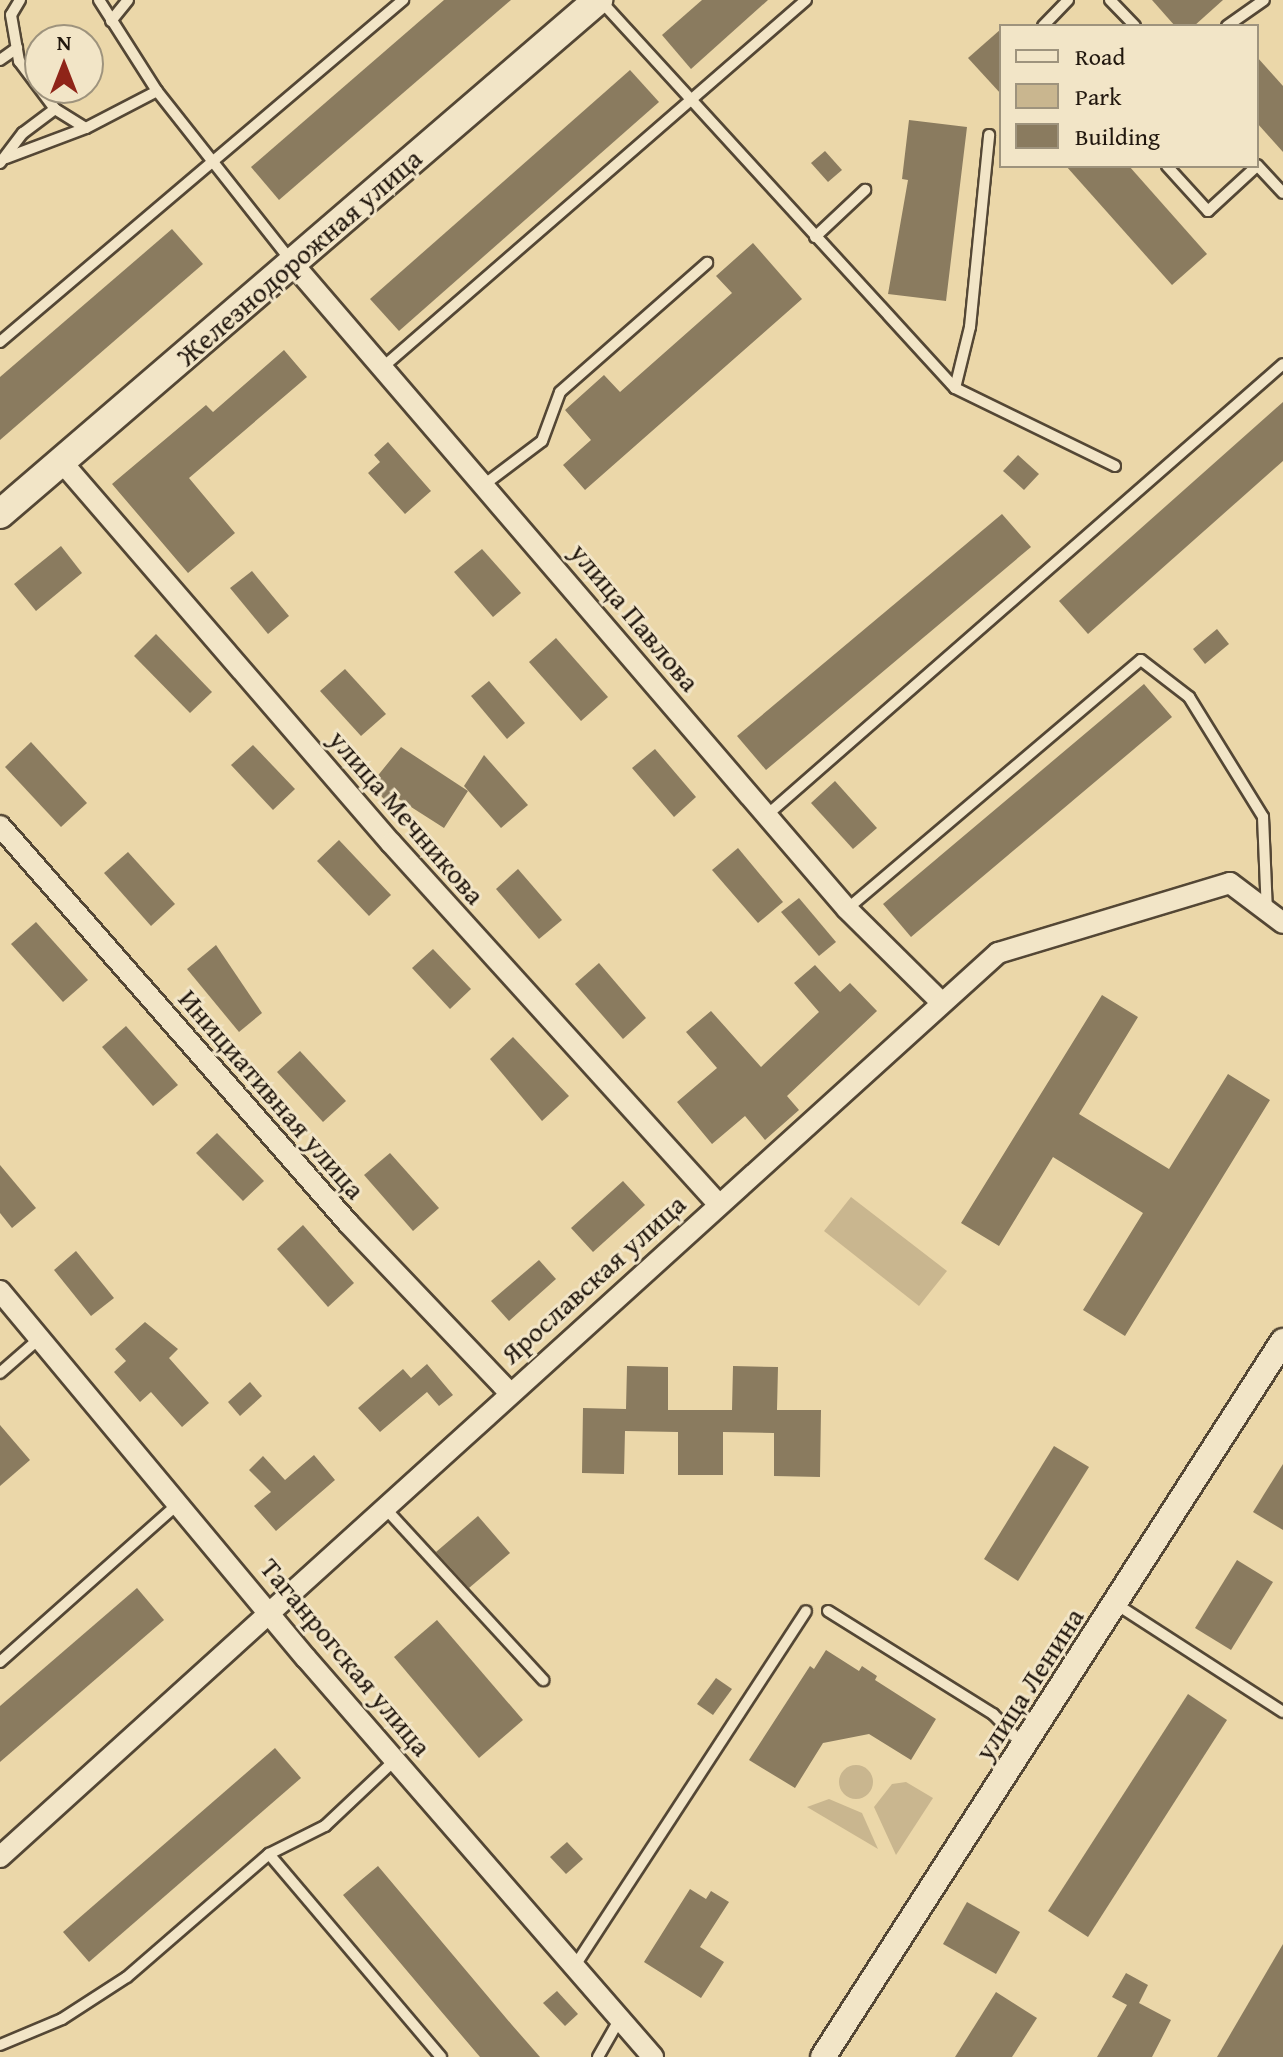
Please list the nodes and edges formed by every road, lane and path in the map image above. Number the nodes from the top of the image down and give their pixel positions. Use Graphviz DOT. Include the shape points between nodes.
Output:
graph roads {
  1 [pos="20,0"];
  2 [pos="99,0"];
  3 [pos="128,0"];
  4 [pos="403,0"];
  5 [pos="599,0"];
  6 [pos="806,0"];
  7 [pos="1068,0"];
  8 [pos="1110,0"];
  9 [pos="1264,0"];
  10 [pos="111,21"];
  11 [pos="1045,24"];
  12 [pos="1133,24"];
  13 [pos="1230,24"];
  14 [pos="17,48"];
  15 [pos="0,60"];
  16 [pos="157,91"];
  17 [pos="690,101"];
  18 [pos="55,109"];
  19 [pos="86,128"];
  20 [pos="989,135"];
  21 [pos="3,160"];
  22 [pos="214,163"];
  23 [pos="1169,168"];
  24 [pos="1255,168"];
  25 [pos="1259,168"];
  26 [pos="865,190"];
  27 [pos="1283,193"];
  28 [pos="815,237"];
  29 [pos="707,263"];
  30 [pos="293,264"];
  31 [pos="0,342"];
  32 [pos="1283,364"];
  33 [pos="383,367"];
  34 [pos="955,388"];
  35 [pos="61,461"];
  36 [pos="1115,466"];
  37 [pos="485,484"];
  38 [pos="0,514"];
  39 [pos="767,815"];
  40 [pos="0,826"];
  41 [pos="847,909"];
  42 [pos="1275,918"];
  43 [pos="941,1002"];
  44 [pos="718,1204"];
  45 [pos="0,1291"];
  46 [pos="40,1338"];
  47 [pos="1283,1341"];
  48 [pos="0,1373"];
  49 [pos="509,1392"];
  50 [pos="181,1502"];
  51 [pos="383,1506"];
  52 [pos="1116,1604"];
  53 [pos="806,1611"];
  54 [pos="828,1611"];
  55 [pos="273,1613"];
  56 [pos="0,1662"];
  57 [pos="543,1680"];
  58 [pos="1283,1712"];
  59 [pos="1026,1746"];
  60 [pos="395,1760"];
  61 [pos="269,1854"];
  62 [pos="0,1857"];
  63 [pos="576,1964"];
  64 [pos="618,2022"];
  65 [pos="0,2045"];
  66 [pos="441,2057"];
  67 [pos="598,2057"];
  68 [pos="653,2057"];
  69 [pos="823,2057"];
  1 -- 14 [label="lane" via="11,15"];
  2 -- 10 [label="lane"];
  3 -- 10 [label="lane"];
  4 -- 22 [label="lane"];
  5 -- 17 [label="lane"];
  5 -- 30 [label="main road, Железнодорожная улица"];
  6 -- 17 [label="lane"];
  7 -- 11 [label="lane"];
  8 -- 12 [label="lane"];
  9 -- 13 [label="lane"];
  10 -- 16 [label="lane"];
  14 -- 15 [label="lane"];
  14 -- 18 [label="lane" via="19,61"];
  16 -- 19 [label="lane"];
  16 -- 22 [label="lane"];
  17 -- 28 [label="lane"];
  17 -- 33 [label="lane"];
  18 -- 19 [label="lane"];
  18 -- 21 [label="lane" via="23,133"];
  19 -- 21 [label="lane"];
  20 -- 34 [label="lane" via="970,327"];
  22 -- 30 [label="lane"];
  22 -- 31 [label="lane"];
  23 -- 24 [label="lane" via="1208,211"];
  25 -- 27 [label="lane"];
  26 -- 28 [label="lane"];
  28 -- 34 [label="lane"];
  29 -- 37 [label="lane" via="560,392 542,441"];
  30 -- 33 [label="street, улица Павлова"];
  30 -- 35 [label="main road, Железнодорожная улица"];
  32 -- 39 [label="lane"];
  33 -- 37 [label="street, улица Павлова"];
  34 -- 36 [label="lane"];
  35 -- 38 [label="main road, Железнодорожная улица"];
  35 -- 44 [label="street, улица Мечникова" via="391,843"];
  37 -- 39 [label="street, улица Павлова"];
  39 -- 41 [label="street, улица Павлова"];
  40 -- 49 [label="street, Инициативная улица" via="348,1223"];
  41 -- 42 [label="lane" via="1141,660 1189,697 1263,817"];
  41 -- 43 [label="street, улица Павлова"];
  42 -- 43 [label="street, Ярославская улица" via="1230,883 998,953"];
  43 -- 44 [label="street, Ярославская улица"];
  44 -- 49 [label="street, Ярославская улица"];
  45 -- 46 [label="street, Таганрогская улица"];
  46 -- 48 [label="lane"];
  46 -- 50 [label="street, Таганрогская улица"];
  47 -- 52 [label="street, улица Ленина"];
  49 -- 51 [label="street, Ярославская улица"];
  50 -- 55 [label="street, Таганрогская улица"];
  50 -- 56 [label="lane"];
  51 -- 55 [label="street, Ярославская улица"];
  51 -- 57 [label="lane"];
  52 -- 58 [label="lane"];
  52 -- 59 [label="street, улица Ленина"];
  53 -- 63 [label="lane"];
  54 -- 59 [label="lane" via="993,1714"];
  55 -- 60 [label="street, Таганрогская улица"];
  55 -- 62 [label="street, Ярославская улица"];
  59 -- 69 [label="street, улица Ленина"];
  60 -- 61 [label="lane" via="325,1826"];
  60 -- 63 [label="street, Таганрогская улица"];
  61 -- 65 [label="lane" via="127,1977 62,2019"];
  61 -- 66 [label="lane"];
  63 -- 64 [label="street, Таганрогская улица"];
  64 -- 67 [label="lane"];
  64 -- 68 [label="street, Таганрогская улица"];
}
